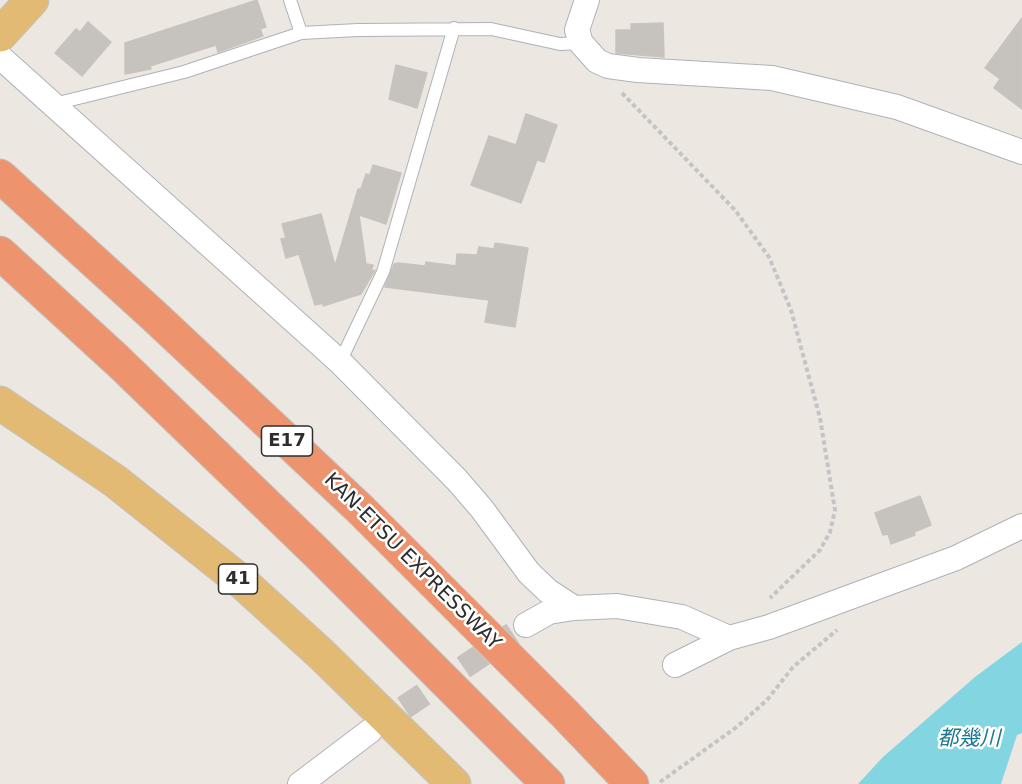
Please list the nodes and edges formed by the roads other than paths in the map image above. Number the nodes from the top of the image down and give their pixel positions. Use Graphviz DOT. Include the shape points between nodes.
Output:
graph roads {
  1 [pos="32,0"];
  2 [pos="290,0"];
  3 [pos="586,0"];
  4 [pos="454,28"];
  5 [pos="301,33"];
  6 [pos="0,35"];
  7 [pos="581,44"];
  8 [pos="0,57"];
  9 [pos="54,104"];
  10 [pos="1022,152"];
  11 [pos="0,176"];
  12 [pos="0,253"];
  13 [pos="340,362"];
  14 [pos="0,403"];
  15 [pos="1022,526"];
  16 [pos="574,608"];
  17 [pos="526,625"];
  18 [pos="729,638"];
  19 [pos="675,665"];
  20 [pos="370,731"];
  21 [pos="453,783"];
  22 [pos="300,784"];
  23 [pos="548,784"];
  24 [pos="632,784"];
  1 -- 6 [label="main road"];
  2 -- 5 [label="lane"];
  3 -- 7 [label="street" via="577,30"];
  4 -- 5 [label="lane"];
  4 -- 7 [label="lane" via="491,29 560,44"];
  4 -- 13 [label="lane" via="383,272"];
  5 -- 9 [label="lane" via="184,72"];
  7 -- 10 [label="street" via="597,61 608,66 772,78 897,107"];
  8 -- 9 [label="street"];
  9 -- 13 [label="street"];
  11 -- 24 [label="highway, KAN-ETSU EXPRESSWAY / E17" via="360,509"];
  12 -- 23 [label="highway" via="201,441"];
  13 -- 16 [label="street" via="458,480 530,573"];
  14 -- 21 [label="main road, 41" via="115,481 243,583"];
  15 -- 18 [label="street" via="956,558"];
  16 -- 17 [label="street" via="549,612"];
  16 -- 18 [label="street" via="617,606 682,617"];
  18 -- 19 [label="street"];
  20 -- 22 [label="street"];
}
